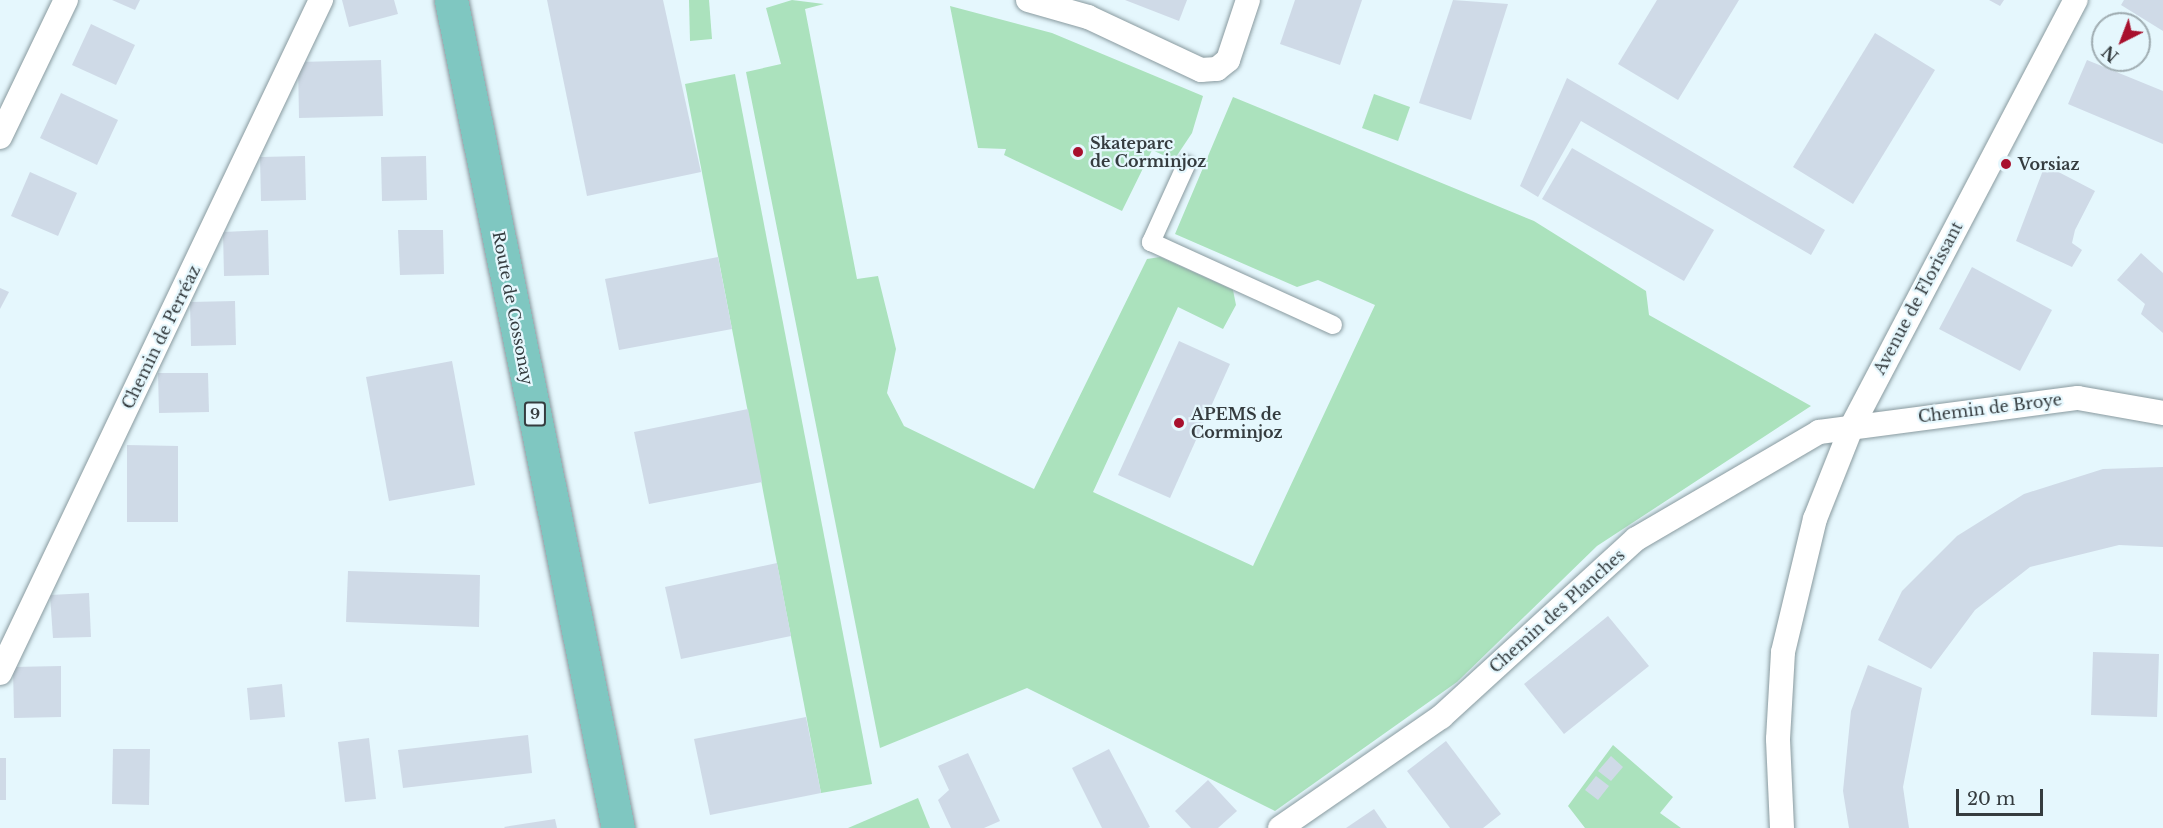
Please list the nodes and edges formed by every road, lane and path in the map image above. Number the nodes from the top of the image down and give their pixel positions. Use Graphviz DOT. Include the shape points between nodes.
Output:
graph roads {
  1 [pos="66,0"];
  2 [pos="321,0"];
  3 [pos="451,0"];
  4 [pos="1028,0"];
  5 [pos="1248,0"];
  6 [pos="2076,0"];
  7 [pos="0,136"];
  8 [pos="1186,165"];
  9 [pos="1333,325"];
  10 [pos="2163,412"];
  11 [pos="1852,426"];
  12 [pos="0,673"];
  13 [pos="618,828"];
  14 [pos="1280,828"];
  15 [pos="1782,828"];
  1 -- 7 [label="street"];
  2 -- 12 [label="street, Chemin de Perréaz"];
  3 -- 13 [label="main road, Route de Cossonay / 9"];
  4 -- 5 [label="street" via="1088,17 1201,70 1217,69 1228,60"];
  6 -- 11 [label="street, Avenue de Florissant"];
  8 -- 9 [label="street" via="1151,242"];
  10 -- 11 [label="street, Chemin de Broye" via="2078,398"];
  11 -- 14 [label="street, Chemin des Planches" via="1819,432 1636,539 1441,717"];
  11 -- 15 [label="street, Avenue de Florissant" via="1815,519 1790,609 1778,695"];
}
